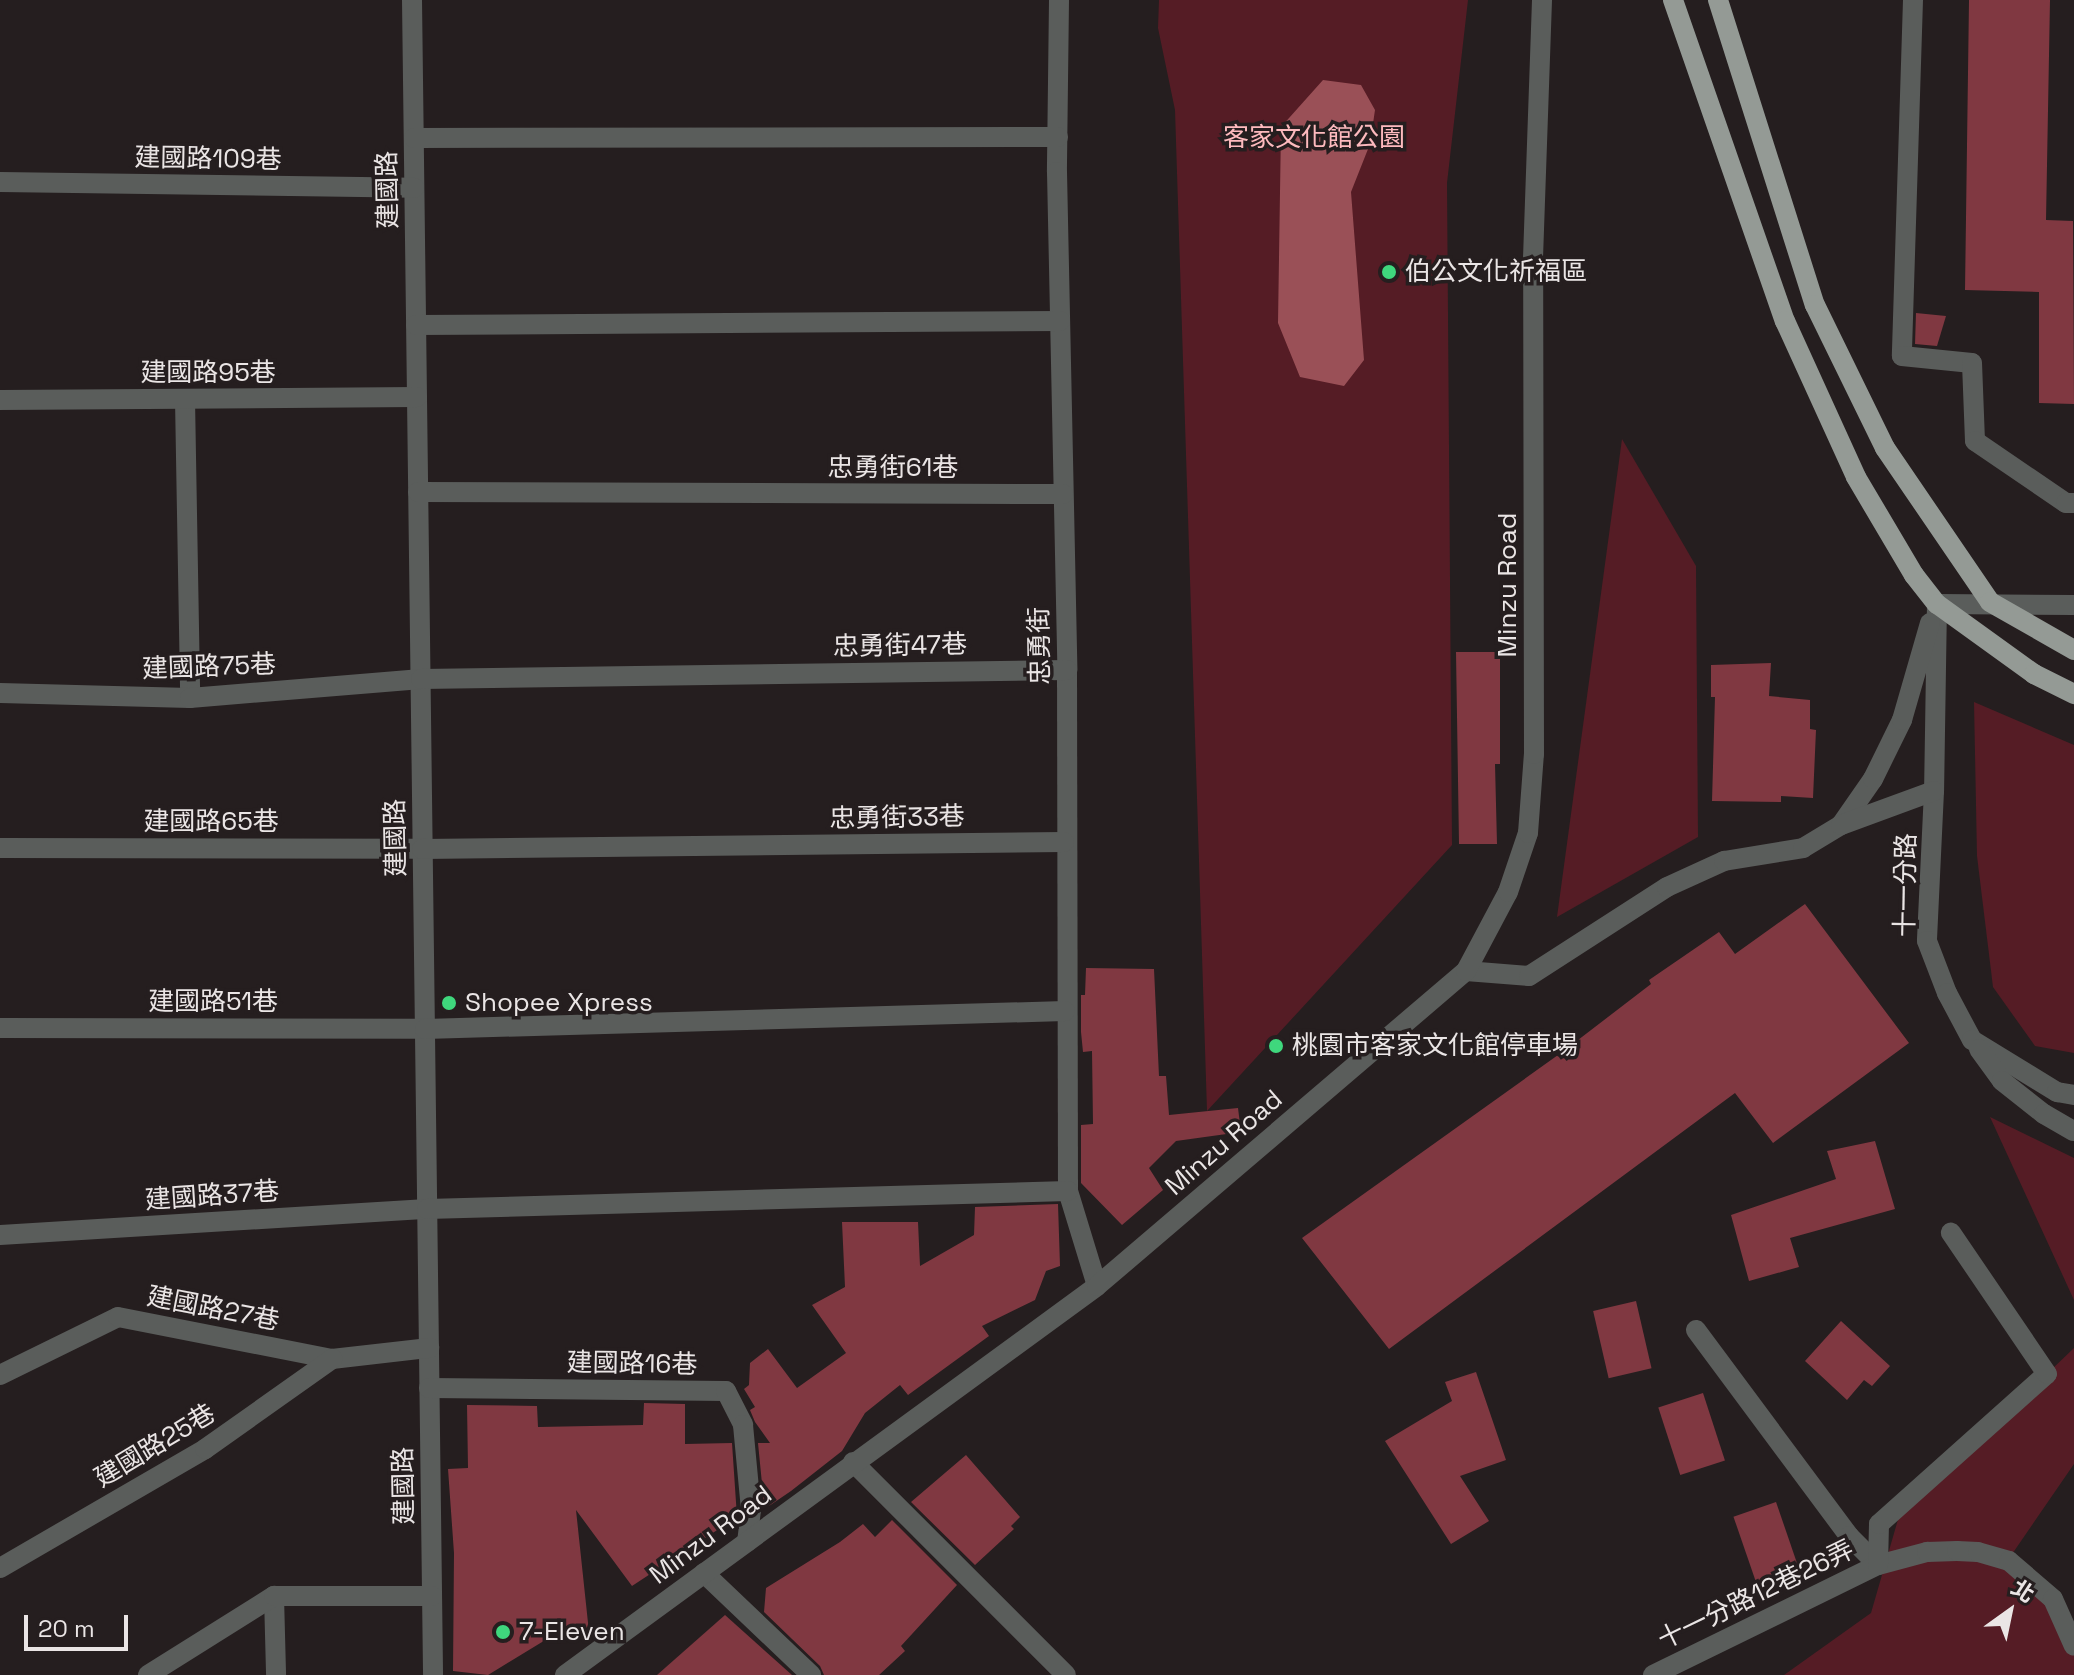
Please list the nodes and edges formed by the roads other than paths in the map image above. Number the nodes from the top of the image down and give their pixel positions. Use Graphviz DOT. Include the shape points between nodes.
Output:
graph roads {
  1 [pos="412,0"];
  2 [pos="1059,0"];
  3 [pos="1542,0"];
  4 [pos="1673,0"];
  5 [pos="1718,0"];
  6 [pos="1913,0"];
  7 [pos="1058,137"];
  8 [pos="414,138"];
  9 [pos="0,182"];
  10 [pos="414,188"];
  11 [pos="1060,321"];
  12 [pos="416,325"];
  13 [pos="417,397"];
  14 [pos="185,399"];
  15 [pos="0,400"];
  16 [pos="418,492"];
  17 [pos="1063,494"];
  18 [pos="2074,503"];
  19 [pos="1990,602"];
  20 [pos="1937,604"];
  21 [pos="2074,605"];
  22 [pos="2074,650"];
  23 [pos="1067,670"];
  24 [pos="421,679"];
  25 [pos="0,693"];
  26 [pos="2074,694"];
  27 [pos="190,698"];
  28 [pos="1934,791"];
  29 [pos="1841,825"];
  30 [pos="1064,842"];
  31 [pos="0,848"];
  32 [pos="422,849"];
  33 [pos="1466,971"];
  34 [pos="1065,1011"];
  35 [pos="0,1028"];
  36 [pos="425,1029"];
  37 [pos="1972,1040"];
  38 [pos="2074,1095"];
  39 [pos="2074,1131"];
  40 [pos="1068,1191"];
  41 [pos="427,1209"];
  42 [pos="1951,1233"];
  43 [pos="0,1235"];
  44 [pos="1097,1286"];
  45 [pos="1696,1330"];
  46 [pos="429,1348"];
  47 [pos="332,1359"];
  48 [pos="0,1375"];
  49 [pos="429,1388"];
  50 [pos="853,1462"];
  51 [pos="747,1542"];
  52 [pos="1878,1565"];
  53 [pos="0,1568"];
  54 [pos="704,1573"];
  55 [pos="274,1596"];
  56 [pos="432,1596"];
  57 [pos="2074,1646"];
  58 [pos="148,1675"];
  59 [pos="276,1675"];
  60 [pos="433,1675"];
  61 [pos="565,1675"];
  62 [pos="811,1675"];
  63 [pos="1066,1675"];
  64 [pos="1653,1675"];
  1 -- 8 [label="street, 建國路"];
  2 -- 7 [label="street, 忠勇街"];
  3 -- 33 [label="street, Minzu Road" via="1533,258 1534,754 1528,833 1508,892"];
  4 -- 20 [label="main road" via="1785,321 1856,477"];
  5 -- 19 [label="main road" via="1815,305 1885,448"];
  6 -- 18 [label="street" via="1902,356 1972,363 1975,441 2066,503"];
  7 -- 8 [label="street"];
  7 -- 11 [label="street, 忠勇街"];
  8 -- 10 [label="street, 建國路"];
  9 -- 10 [label="street, 建國路109巷"];
  10 -- 12 [label="street, 建國路"];
  11 -- 12 [label="street"];
  11 -- 17 [label="street, 忠勇街"];
  12 -- 13 [label="street, 建國路"];
  13 -- 14 [label="street, 建國路95巷"];
  13 -- 16 [label="street, 建國路"];
  14 -- 15 [label="street, 建國路95巷"];
  14 -- 27 [label="street"];
  16 -- 17 [label="street, 忠勇街61巷"];
  16 -- 24 [label="street, 建國路"];
  17 -- 23 [label="street, 忠勇街"];
  19 -- 20 [label="street"];
  19 -- 21 [label="street"];
  19 -- 22 [label="main road"];
  20 -- 26 [label="main road" via="2034,674"];
  20 -- 28 [label="street, 十一分路"];
  20 -- 29 [label="street" via="1902,720 1873,779"];
  23 -- 24 [label="street, 忠勇街47巷"];
  23 -- 30 [label="street, 忠勇街"];
  24 -- 27 [label="street, 建國路75巷"];
  24 -- 32 [label="street, 建國路"];
  25 -- 27 [label="street, 建國路75巷"];
  28 -- 29 [label="street"];
  28 -- 37 [label="street, 十一分路" via="1927,941"];
  29 -- 33 [label="street" via="1803,848 1724,861 1667,887 1529,976"];
  30 -- 32 [label="street, 忠勇街33巷"];
  30 -- 34 [label="street, 忠勇街"];
  31 -- 32 [label="street, 建國路65巷"];
  32 -- 36 [label="street, 建國路"];
  33 -- 44 [label="street, Minzu Road"];
  34 -- 36 [label="street, 建國路51巷"];
  34 -- 40 [label="street, 忠勇街"];
  35 -- 36 [label="street, 建國路51巷"];
  36 -- 41 [label="street, 建國路"];
  37 -- 38 [label="street" via="2057,1092"];
  37 -- 39 [label="street, 十一分路" via="2002,1081"];
  40 -- 41 [label="street, 建國路37巷"];
  40 -- 44 [label="street, 忠勇街"];
  41 -- 43 [label="street, 建國路37巷"];
  41 -- 46 [label="street, 建國路"];
  42 -- 52 [label="street, 十一分路12巷26弄" via="2047,1374 1879,1524"];
  44 -- 50 [label="street, Minzu Road"];
  45 -- 52 [label="street" via="1849,1536"];
  46 -- 47 [label="street, 建國路27巷"];
  46 -- 49 [label="street, 建國路"];
  47 -- 48 [label="street, 建國路27巷" via="118,1317"];
  47 -- 53 [label="street, 建國路25巷" via="205,1449"];
  49 -- 51 [label="street, 建國路16巷" via="726,1391 743,1425 751,1510"];
  49 -- 56 [label="street, 建國路"];
  50 -- 51 [label="street, Minzu Road"];
  50 -- 63 [label="street"];
  51 -- 54 [label="street, Minzu Road"];
  52 -- 57 [label="street" via="1927,1552 1957,1551 2009,1561 2053,1599"];
  52 -- 64 [label="street, 十一分路12巷26弄"];
  54 -- 61 [label="street, Minzu Road"];
  54 -- 62 [label="street"];
  55 -- 56 [label="street"];
  55 -- 58 [label="street"];
  55 -- 59 [label="street"];
  56 -- 60 [label="street, 建國路"];
}
